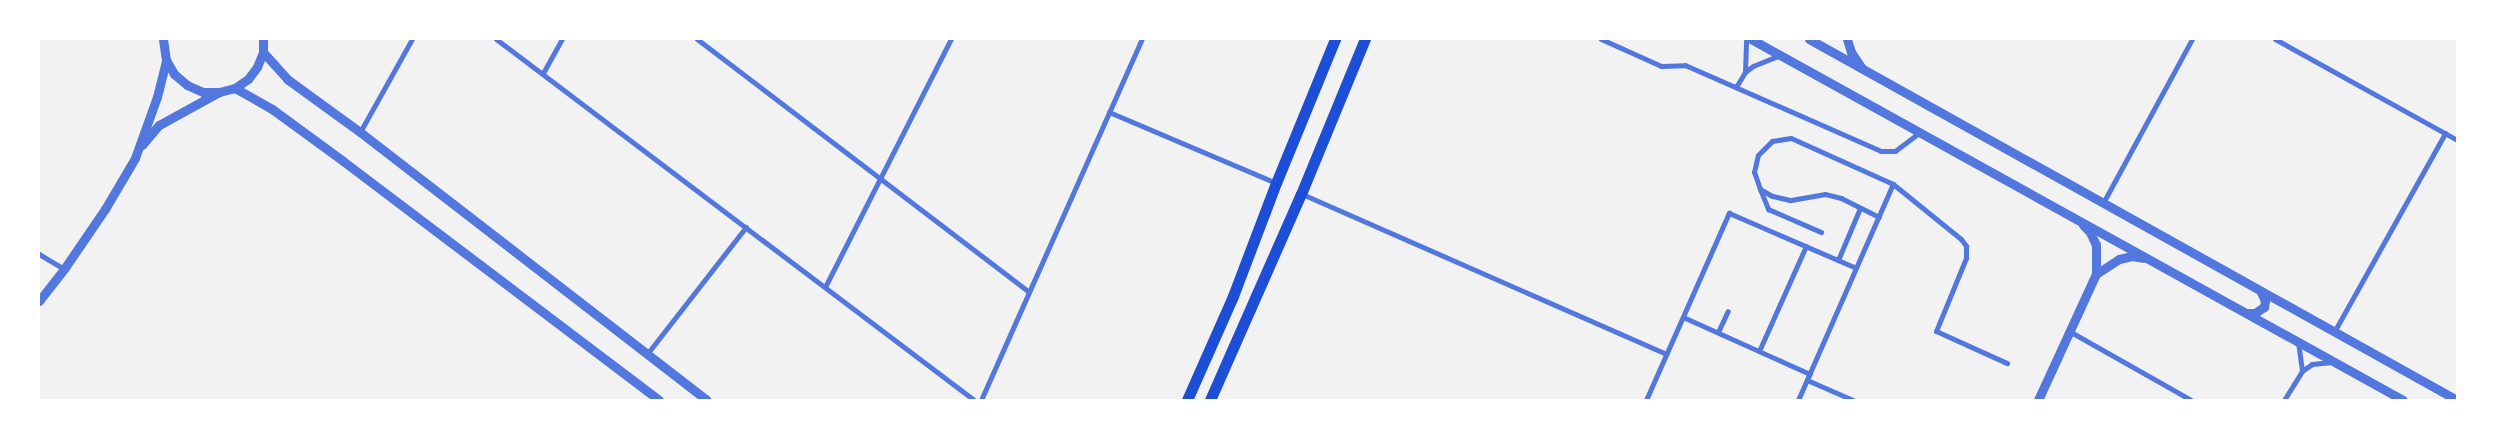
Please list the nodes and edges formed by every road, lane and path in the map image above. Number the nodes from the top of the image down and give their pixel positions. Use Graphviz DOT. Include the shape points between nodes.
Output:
graph roads {
  1 [pos="164,39"];
  2 [pos="263,39"];
  3 [pos="412,39"];
  4 [pos="496,39"];
  5 [pos="562,39"];
  6 [pos="697,39"];
  7 [pos="951,39"];
  8 [pos="1142,39"];
  9 [pos="1335,39"];
  10 [pos="1365,39"];
  11 [pos="1602,39"];
  12 [pos="1746,39"];
  13 [pos="1751,39"];
  14 [pos="1810,39"];
  15 [pos="1847,39"];
  16 [pos="2192,39"];
  17 [pos="2275,39"];
  18 [pos="263,52"];
  19 [pos="1780,55"];
  20 [pos="166,60"];
  21 [pos="1863,69"];
  22 [pos="1745,72"];
  23 [pos="543,74"];
  24 [pos="1736,87"];
  25 [pos="234,88"];
  26 [pos="219,92"];
  27 [pos="1109,112"];
  28 [pos="360,132"];
  29 [pos="1920,132"];
  30 [pos="2445,133"];
  31 [pos="2457,140"];
  32 [pos="139,149"];
  33 [pos="880,178"];
  34 [pos="1276,183"];
  35 [pos="1893,184"];
  36 [pos="1760,189"];
  37 [pos="1301,194"];
  38 [pos="2103,204"];
  39 [pos="1860,208"];
  40 [pos="1879,217"];
  41 [pos="2076,218"];
  42 [pos="746,227"];
  43 [pos="1822,232"];
  44 [pos="1806,246"];
  45 [pos="39,254"];
  46 [pos="1838,260"];
  47 [pos="2151,260"];
  48 [pos="1856,268"];
  49 [pos="64,269"];
  50 [pos="2096,274"];
  51 [pos="825,287"];
  52 [pos="1029,292"];
  53 [pos="2261,292"];
  54 [pos="39,301"];
  55 [pos="1728,310"];
  56 [pos="2246,313"];
  57 [pos="1683,317"];
  58 [pos="2069,331"];
  59 [pos="1718,332"];
  60 [pos="2334,332"];
  61 [pos="2298,342"];
  62 [pos="1759,351"];
  63 [pos="647,354"];
  64 [pos="1666,354"];
  65 [pos="2334,362"];
  66 [pos="2007,363"];
  67 [pos="2302,371"];
  68 [pos="1810,374"];
  69 [pos="1807,380"];
  70 [pos="659,400"];
  71 [pos="707,400"];
  72 [pos="974,400"];
  73 [pos="981,400"];
  74 [pos="1187,400"];
  75 [pos="1210,400"];
  76 [pos="1646,400"];
  77 [pos="1798,400"];
  78 [pos="1853,400"];
  79 [pos="2038,400"];
  80 [pos="2191,400"];
  81 [pos="2284,400"];
  82 [pos="2403,400"];
  83 [pos="2457,400"];
  1 -- 20 [label="street"];
  2 -- 18 [label="street"];
  3 -- 28 [label="street"];
  4 -- 23 [label="street"];
  5 -- 23 [label="street"];
  6 -- 33 [label="street"];
  7 -- 33 [label="street"];
  8 -- 27 [label="street"];
  9 -- 34 [label="main road"];
  10 -- 37 [label="main road"];
  11 -- 24 [label="street" via="1661,66 1685,65"];
  12 -- 22 [label="street"];
  13 -- 19 [label="street"];
  14 -- 21 [label="street"];
  15 -- 21 [label="street" via="1851,52"];
  16 -- 38 [label="street"];
  17 -- 30 [label="street"];
  18 -- 25 [label="street" via="248,79"];
  18 -- 28 [label="street" via="287,79"];
  19 -- 22 [label="street" via="1762,60"];
  19 -- 29 [label="street"];
  20 -- 26 [label="street" via="174,74 187,85 203,92"];
  20 -- 32 [label="street"];
  21 -- 38 [label="street"];
  22 -- 24 [label="street"];
  23 -- 42 [label="street"];
  24 -- 29 [label="street" via="1881,151 1895,151"];
  25 -- 26 [label="street"];
  25 -- 70 [label="street" via="272,109"];
  26 -- 32 [label="street" via="159,125"];
  27 -- 34 [label="street"];
  27 -- 52 [label="street"];
  28 -- 63 [label="street"];
  29 -- 41 [label="street"];
  30 -- 31 [label="street"];
  30 -- 60 [label="street"];
  32 -- 49 [label="street" via="105,209"];
  33 -- 51 [label="street"];
  33 -- 52 [label="street"];
  34 -- 74 [label="main road" via="1233,296"];
  35 -- 36 [label="street" via="1791,138 1772,141 1758,154 1754,172"];
  35 -- 40 [label="street"];
  35 -- 66 [label="street" via="1966,246 1963,270 1936,331"];
  36 -- 39 [label="street" via="1790,200 1825,194"];
  36 -- 43 [label="street" via="1768,209"];
  37 -- 64 [label="street"];
  37 -- 75 [label="main road"];
  38 -- 53 [label="street"];
  39 -- 40 [label="street"];
  39 -- 46 [label="street"];
  40 -- 48 [label="street"];
  41 -- 47 [label="street"];
  41 -- 50 [label="street" via="2090,232 2096,245"];
  42 -- 51 [label="street"];
  42 -- 63 [label="street"];
  44 -- 46 [label="street"];
  44 -- 57 [label="street" via="1729,213"];
  44 -- 62 [label="street"];
  45 -- 49 [label="street"];
  46 -- 48 [label="street"];
  47 -- 50 [label="street" via="2132,256 2118,259"];
  47 -- 56 [label="street"];
  48 -- 68 [label="street"];
  49 -- 54 [label="street"];
  50 -- 58 [label="street"];
  51 -- 72 [label="street"];
  52 -- 73 [label="street"];
  53 -- 56 [label="street" via="2264,307 2255,313"];
  53 -- 60 [label="street"];
  55 -- 59 [label="street"];
  56 -- 61 [label="street"];
  57 -- 59 [label="street"];
  57 -- 64 [label="street"];
  58 -- 79 [label="street"];
  58 -- 80 [label="street"];
  59 -- 62 [label="street"];
  60 -- 83 [label="street"];
  61 -- 65 [label="street"];
  61 -- 67 [label="street"];
  62 -- 68 [label="street"];
  63 -- 71 [label="street"];
  64 -- 76 [label="street"];
  65 -- 67 [label="street" via="2312,364"];
  65 -- 82 [label="street"];
  67 -- 81 [label="street"];
  68 -- 69 [label="street"];
  69 -- 77 [label="street"];
  69 -- 78 [label="street"];
}
